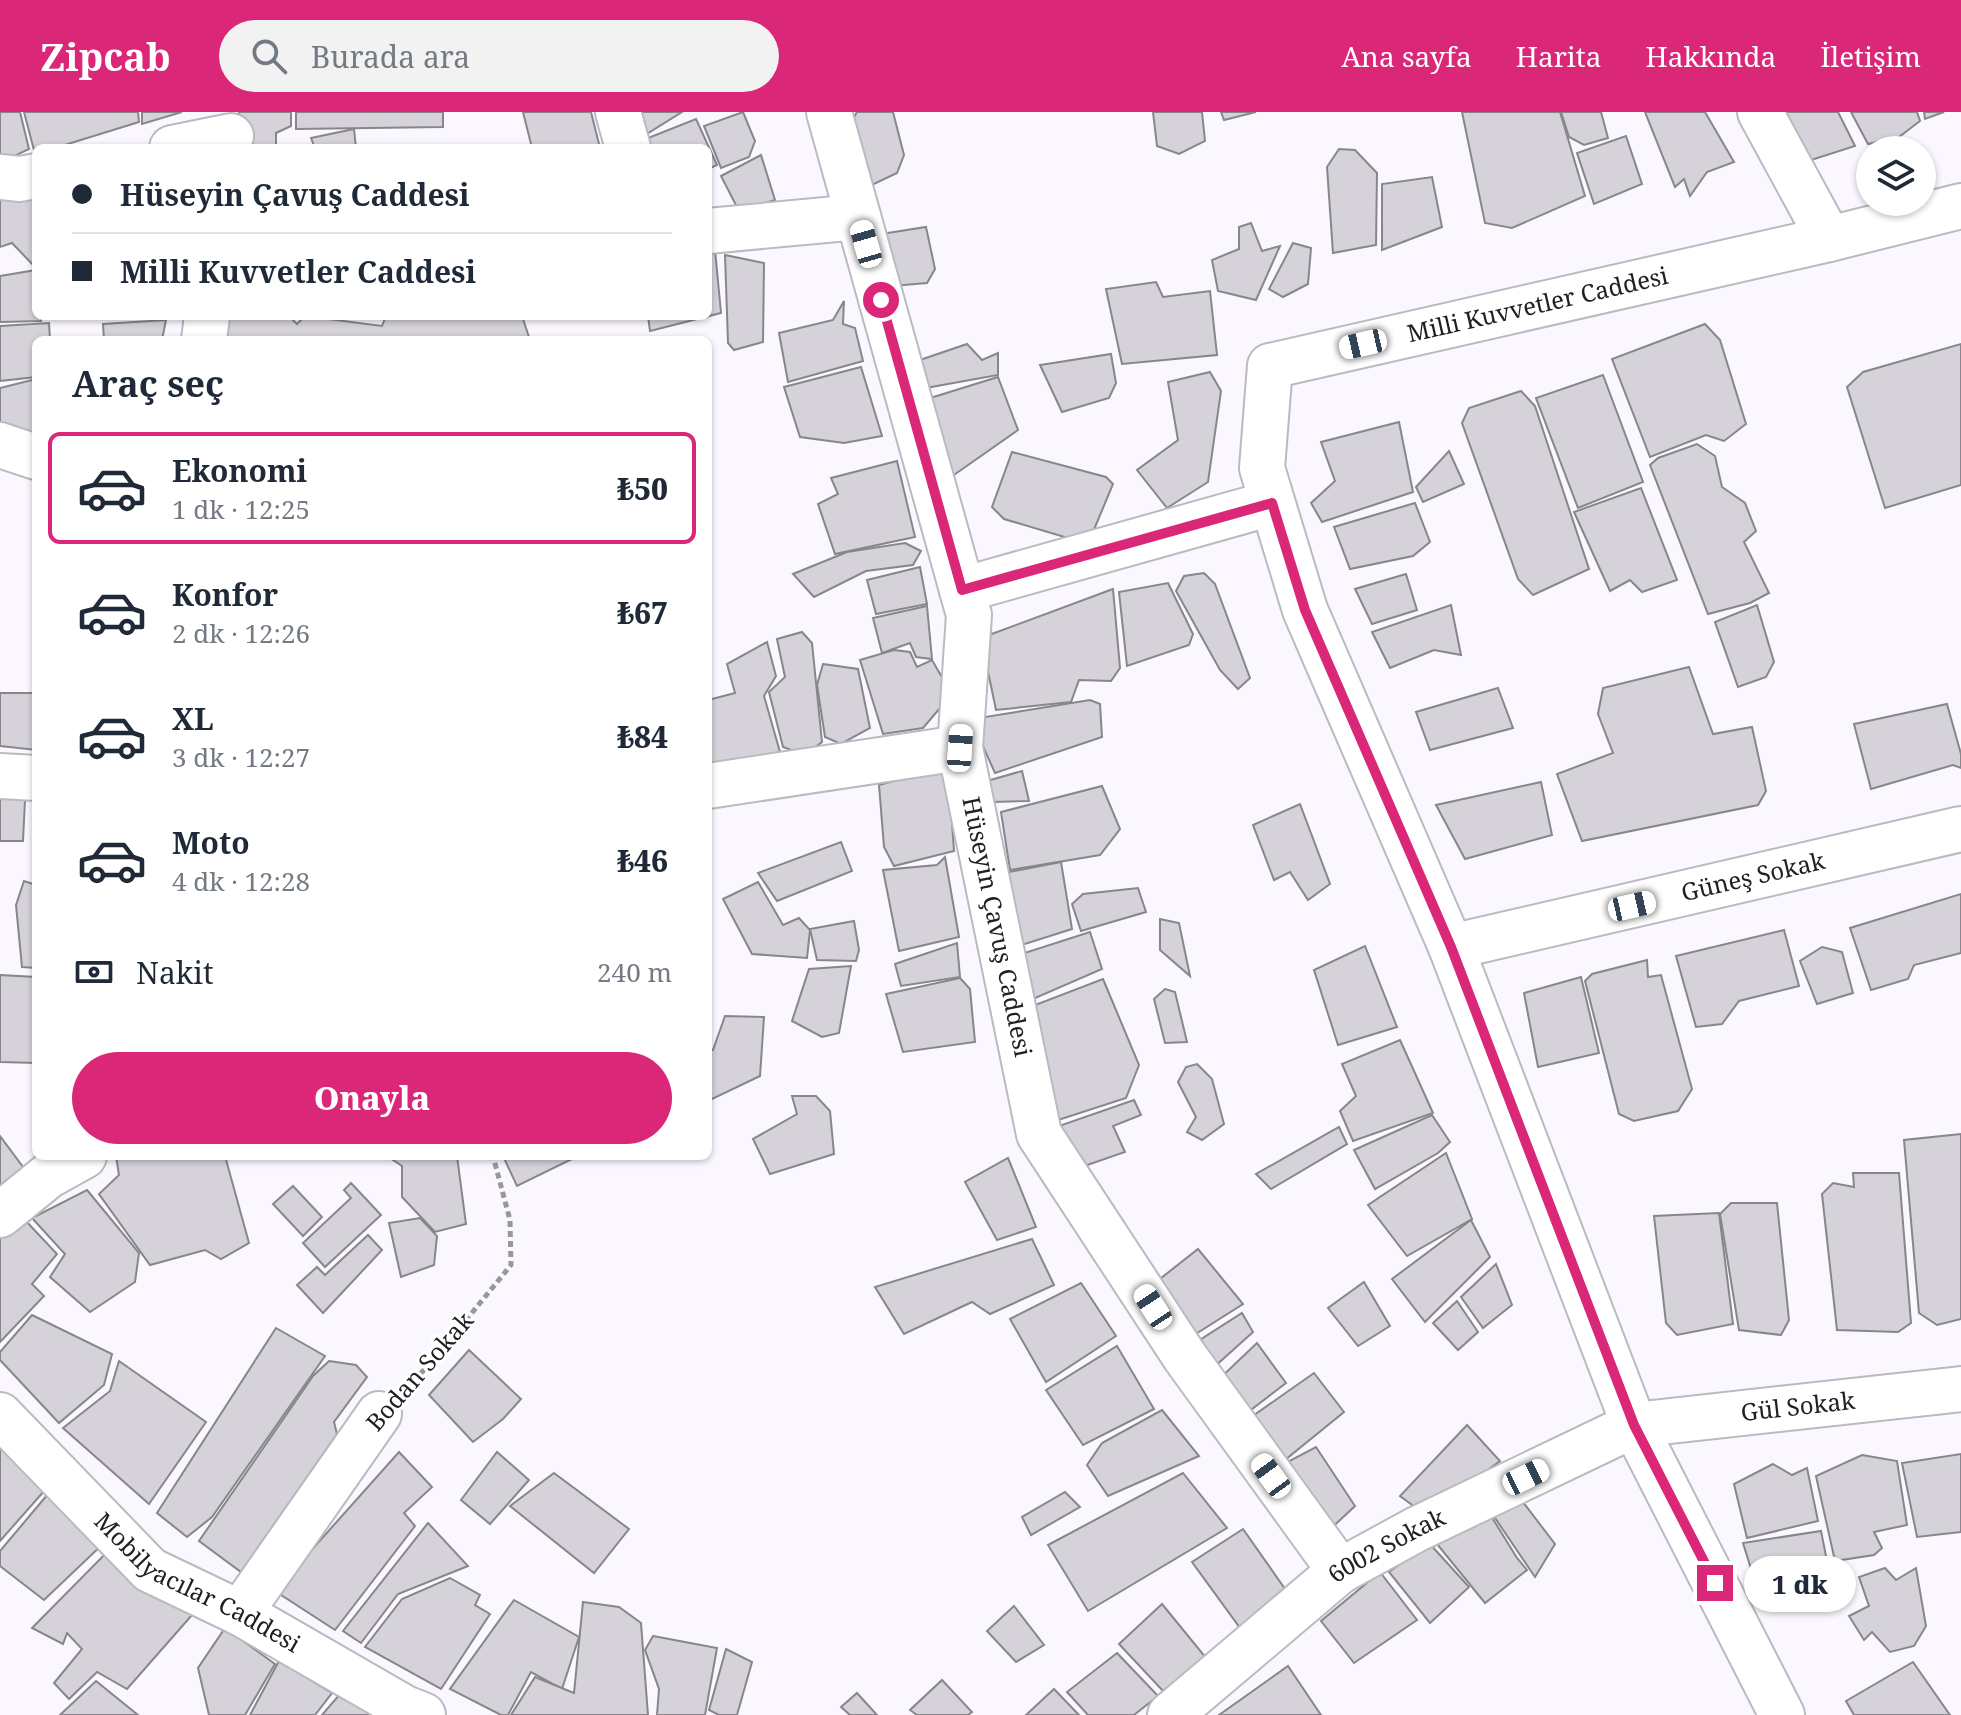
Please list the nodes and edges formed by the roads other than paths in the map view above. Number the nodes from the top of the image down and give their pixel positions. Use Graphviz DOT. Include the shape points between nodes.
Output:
graph roads {
  1 [pos="618,112"];
  2 [pos="829,112"];
  3 [pos="1760,112"];
  4 [pos="231,132"];
  5 [pos="187,144"];
  6 [pos="627,144"];
  7 [pos="0,177"];
  8 [pos="32,177"];
  9 [pos="1961,206"];
  10 [pos="858,217"];
  11 [pos="712,231"];
  12 [pos="1829,239"];
  13 [pos="0,445"];
  14 [pos="32,456"];
  15 [pos="1272,503"];
  16 [pos="962,590"];
  17 [pos="960,748"];
  18 [pos="0,776"];
  19 [pos="32,778"];
  20 [pos="712,785"];
  21 [pos="1961,829"];
  22 [pos="1451,947"];
  23 [pos="77,1160"];
  24 [pos="0,1215"];
  25 [pos="1961,1389"];
  26 [pos="379,1414"];
  27 [pos="0,1415"];
  28 [pos="1634,1425"];
  29 [pos="1340,1571"];
  30 [pos="240,1613"];
  31 [pos="411,1713"];
  32 [pos="1170,1715"];
  33 [pos="1782,1715"];
  1 -- 6 [label="street"];
  2 -- 10 [label="street, Hüseyin Çavuş Caddesi"];
  3 -- 12 [label="street"];
  4 -- 5 [label="street"];
  7 -- 8 [label="street"];
  9 -- 12 [label="street, Milli Kuvvetler Caddesi"];
  10 -- 11 [label="street"];
  10 -- 16 [label="street, Hüseyin Çavuş Caddesi"];
  12 -- 15 [label="street, Milli Kuvvetler Caddesi" via="1270,366 1262,468"];
  13 -- 14 [label="street"];
  15 -- 16 [label="street"];
  15 -- 22 [label="street, Milli Kuvvetler Caddesi" via="1305,610"];
  16 -- 17 [label="street, Hüseyin Çavuş Caddesi" via="969,615"];
  17 -- 20 [label="street"];
  17 -- 29 [label="street, Hüseyin Çavuş Caddesi" via="1039,1134 1185,1357"];
  18 -- 19 [label="street"];
  21 -- 22 [label="street, Güneş Sokak"];
  22 -- 28 [label="street, Milli Kuvvetler Caddesi"];
  23 -- 24 [label="street"];
  25 -- 28 [label="street, Gül Sokak"];
  26 -- 30 [label="street, Bodan Sokak"];
  27 -- 30 [label="street, Mobilyacılar Caddesi" via="150,1570"];
  28 -- 29 [label="street, 6002 Sokak"];
  28 -- 33 [label="street, Milli Kuvvetler Caddesi"];
  29 -- 32 [label="street, 6002 Sokak"];
  30 -- 31 [label="street, Mobilyacılar Caddesi"];
}
